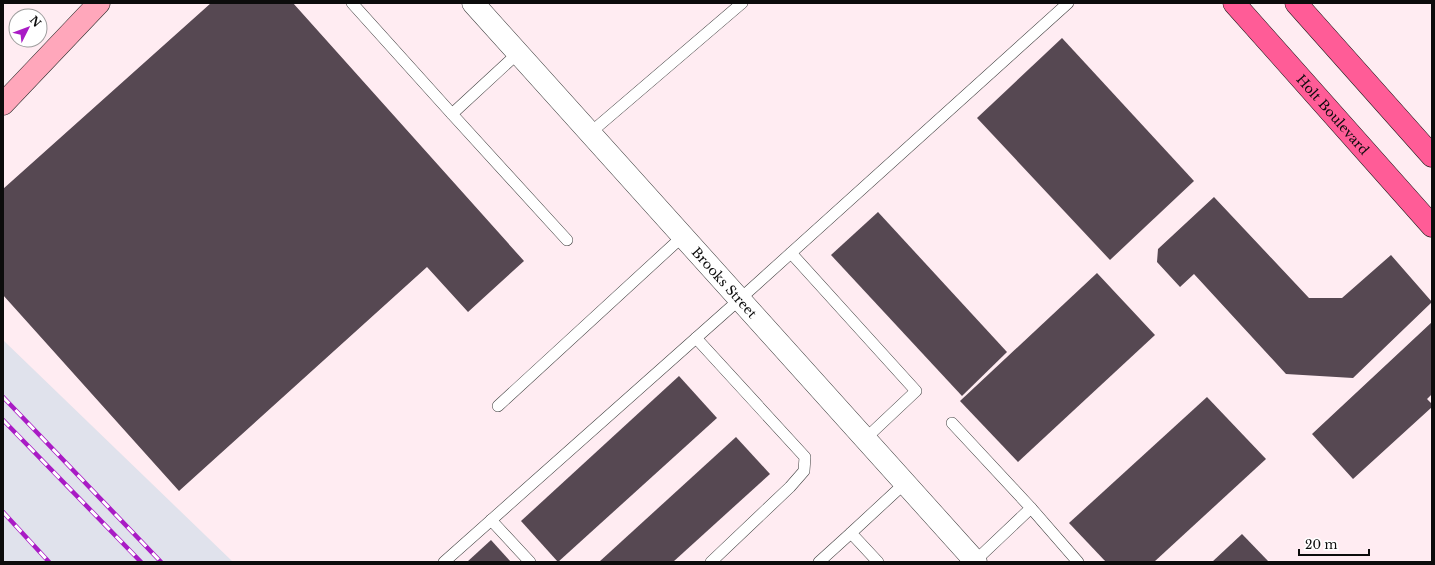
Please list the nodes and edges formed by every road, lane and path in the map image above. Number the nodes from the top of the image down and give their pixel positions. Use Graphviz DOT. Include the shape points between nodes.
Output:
graph roads {
  1 [pos="99,3"];
  2 [pos="352,3"];
  3 [pos="473,3"];
  4 [pos="742,3"];
  5 [pos="1068,3"];
  6 [pos="1234,3"];
  7 [pos="1296,3"];
  8 [pos="518,53"];
  9 [pos="3,104"];
  10 [pos="452,114"];
  11 [pos="590,134"];
  12 [pos="1432,156"];
  13 [pos="1432,226"];
  14 [pos="683,236"];
  15 [pos="567,240"];
  16 [pos="790,253"];
  17 [pos="740,299"];
  18 [pos="696,338"];
  19 [pos="498,406"];
  20 [pos="952,423"];
  21 [pos="865,439"];
  22 [pos="905,483"];
  23 [pos="1031,508"];
  24 [pos="492,520"];
  25 [pos="851,533"];
  26 [pos="444,562"];
  27 [pos="530,562"];
  28 [pos="711,562"];
  29 [pos="819,562"];
  30 [pos="878,562"];
  31 [pos="975,562"];
  32 [pos="1078,562"];
  1 -- 9 [label="main road"];
  2 -- 10 [label="lane"];
  3 -- 8 [label="street, Brooks Street"];
  4 -- 11 [label="lane"];
  5 -- 16 [label="lane"];
  6 -- 13 [label="main road, Holt Boulevard"];
  7 -- 12 [label="main road"];
  8 -- 10 [label="lane"];
  8 -- 11 [label="street, Brooks Street"];
  10 -- 15 [label="lane"];
  11 -- 14 [label="street, Brooks Street"];
  14 -- 17 [label="street, Brooks Street"];
  14 -- 19 [label="lane"];
  16 -- 17 [label="lane"];
  16 -- 21 [label="lane" via="916,391"];
  17 -- 18 [label="lane"];
  17 -- 21 [label="street, Brooks Street"];
  18 -- 24 [label="lane"];
  18 -- 28 [label="lane" via="804,457 804,471"];
  20 -- 23 [label="lane"];
  21 -- 22 [label="street, Brooks Street"];
  22 -- 25 [label="lane"];
  22 -- 31 [label="street, Brooks Street"];
  23 -- 31 [label="lane"];
  23 -- 32 [label="lane"];
  24 -- 26 [label="lane"];
  24 -- 27 [label="lane"];
  25 -- 29 [label="lane"];
  25 -- 30 [label="lane"];
}
